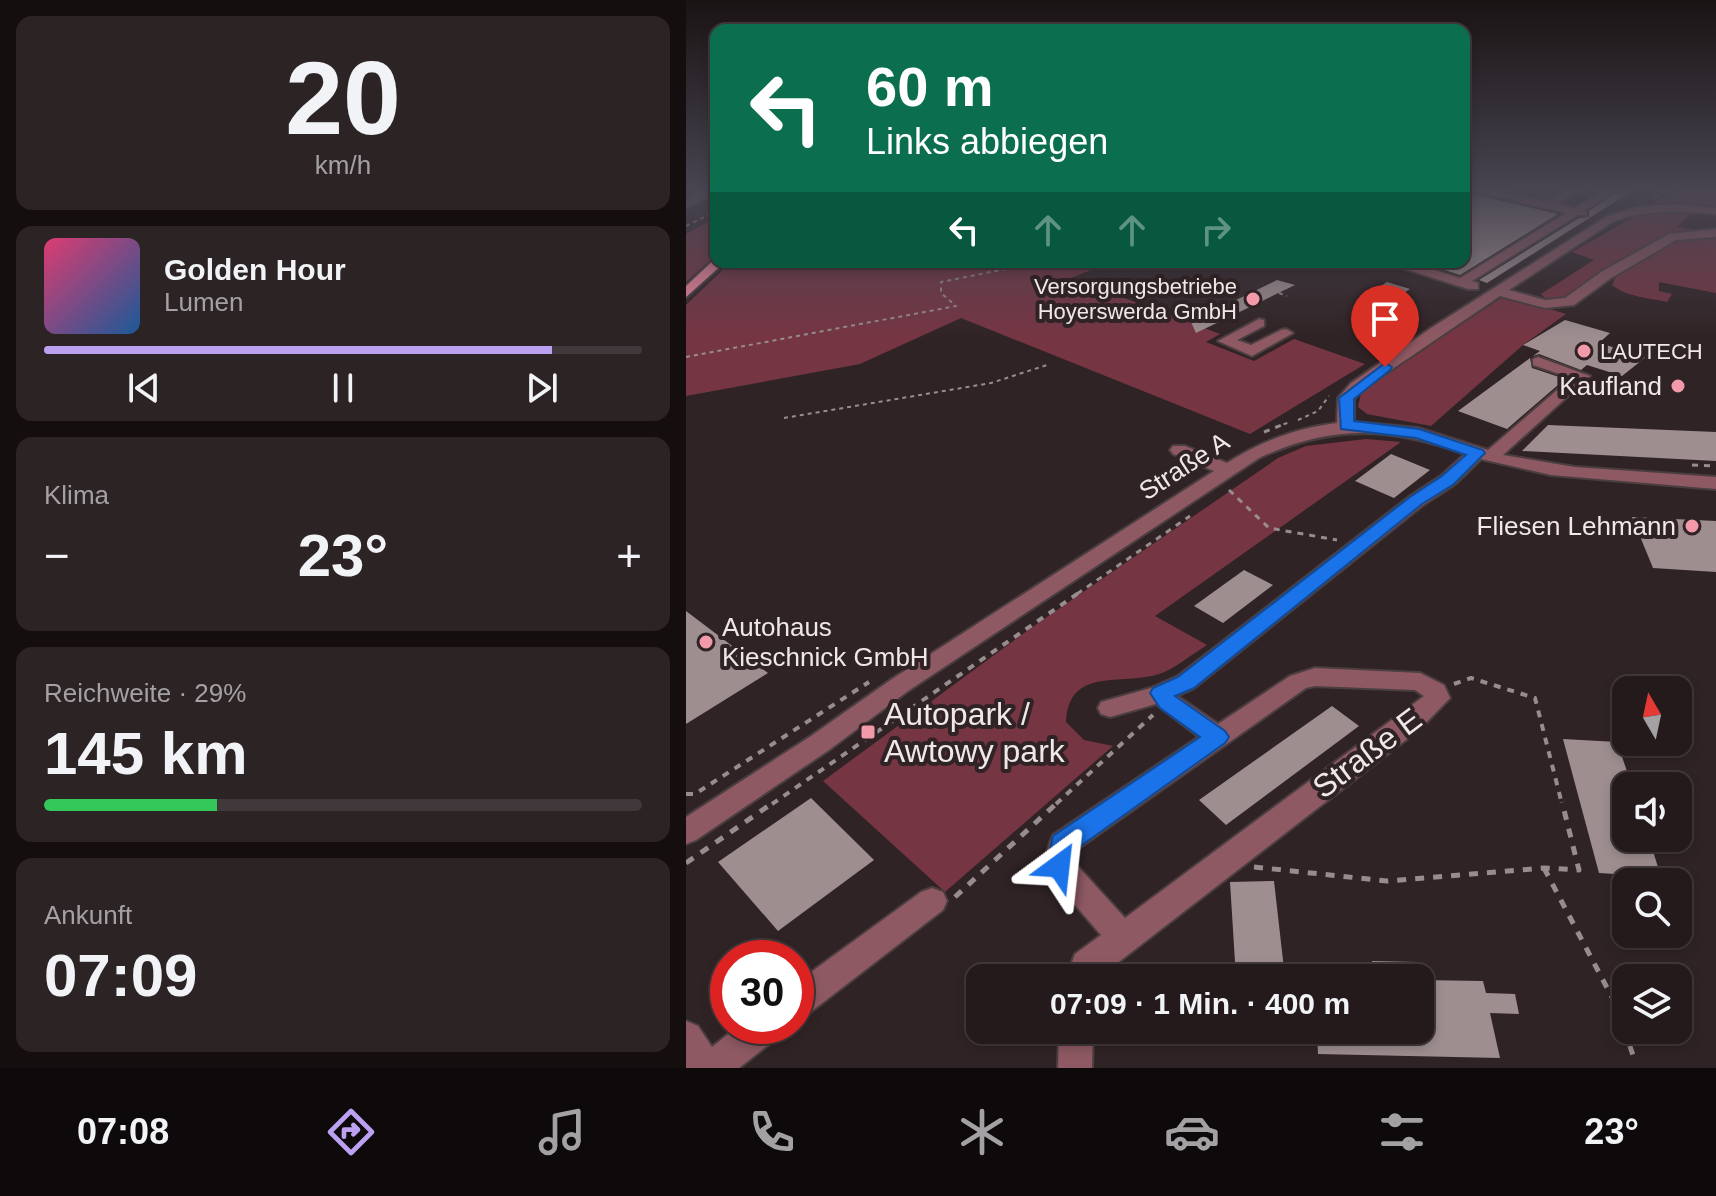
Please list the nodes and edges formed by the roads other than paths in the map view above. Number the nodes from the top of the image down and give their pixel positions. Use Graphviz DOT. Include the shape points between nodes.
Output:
graph roads {
  1 [pos="1531,239"];
  2 [pos="1579,239"];
  3 [pos="1670,239"];
  4 [pos="713,268"];
  5 [pos="1416,268"];
  6 [pos="1462,282"];
  7 [pos="1497,292"];
  8 [pos="686,293"];
  9 [pos="1259,323"];
  10 [pos="1286,333"];
  11 [pos="1538,362"];
  12 [pos="1346,425"];
  13 [pos="1179,450"];
  14 [pos="1483,455"];
  15 [pos="1716,476"];
  16 [pos="1661,477"];
  17 [pos="1228,480"];
  18 [pos="1716,483"];
  19 [pos="1164,698"];
  20 [pos="1110,708"];
  21 [pos="1217,737"];
  22 [pos="686,832"];
  23 [pos="932,901"];
  24 [pos="1123,937"];
  25 [pos="1087,964"];
  26 [pos="814,990"];
  27 [pos="686,1038"];
  28 [pos="741,1044"];
  29 [pos="1076,1044"];
  30 [pos="709,1068"];
  31 [pos="1075,1068"];
  1 -- 6 [label="street"];
  2 -- 7 [label="street"];
  3 -- 7 [label="street" via="1569,302 1545,304"];
  4 -- 8 [label="main road"];
  5 -- 6 [label="street"];
  6 -- 7 [label="street"];
  7 -- 12 [label="street" via="1357,386 1346,398"];
  9 -- 10 [label="street" via="1225,341 1252,351"];
  11 -- 14 [label="street" via="1582,376"];
  12 -- 14 [label="street" via="1419,433"];
  12 -- 17 [label="street, Straße A" via="1280,440"];
  13 -- 17 [label="street"];
  14 -- 16 [label="street" via="1564,472"];
  14 -- 19 [label="street"];
  15 -- 16 [label="street"];
  16 -- 18 [label="street"];
  17 -- 22 [label="street, Straße A" via="900,685"];
  19 -- 20 [label="street"];
  19 -- 21 [label="street"];
  21 -- 24 [label="street, Straße E" via="1063,844 1059,866"];
  21 -- 24 [label="street, Straße E" via="1298,682 1315,677 1420,682 1438,698"];
  23 -- 26 [label="street"];
  24 -- 25 [label="street, Straße E"];
  27 -- 30 [label="street"];
  28 -- 30 [label="street"];
  29 -- 31 [label="street"];
}
